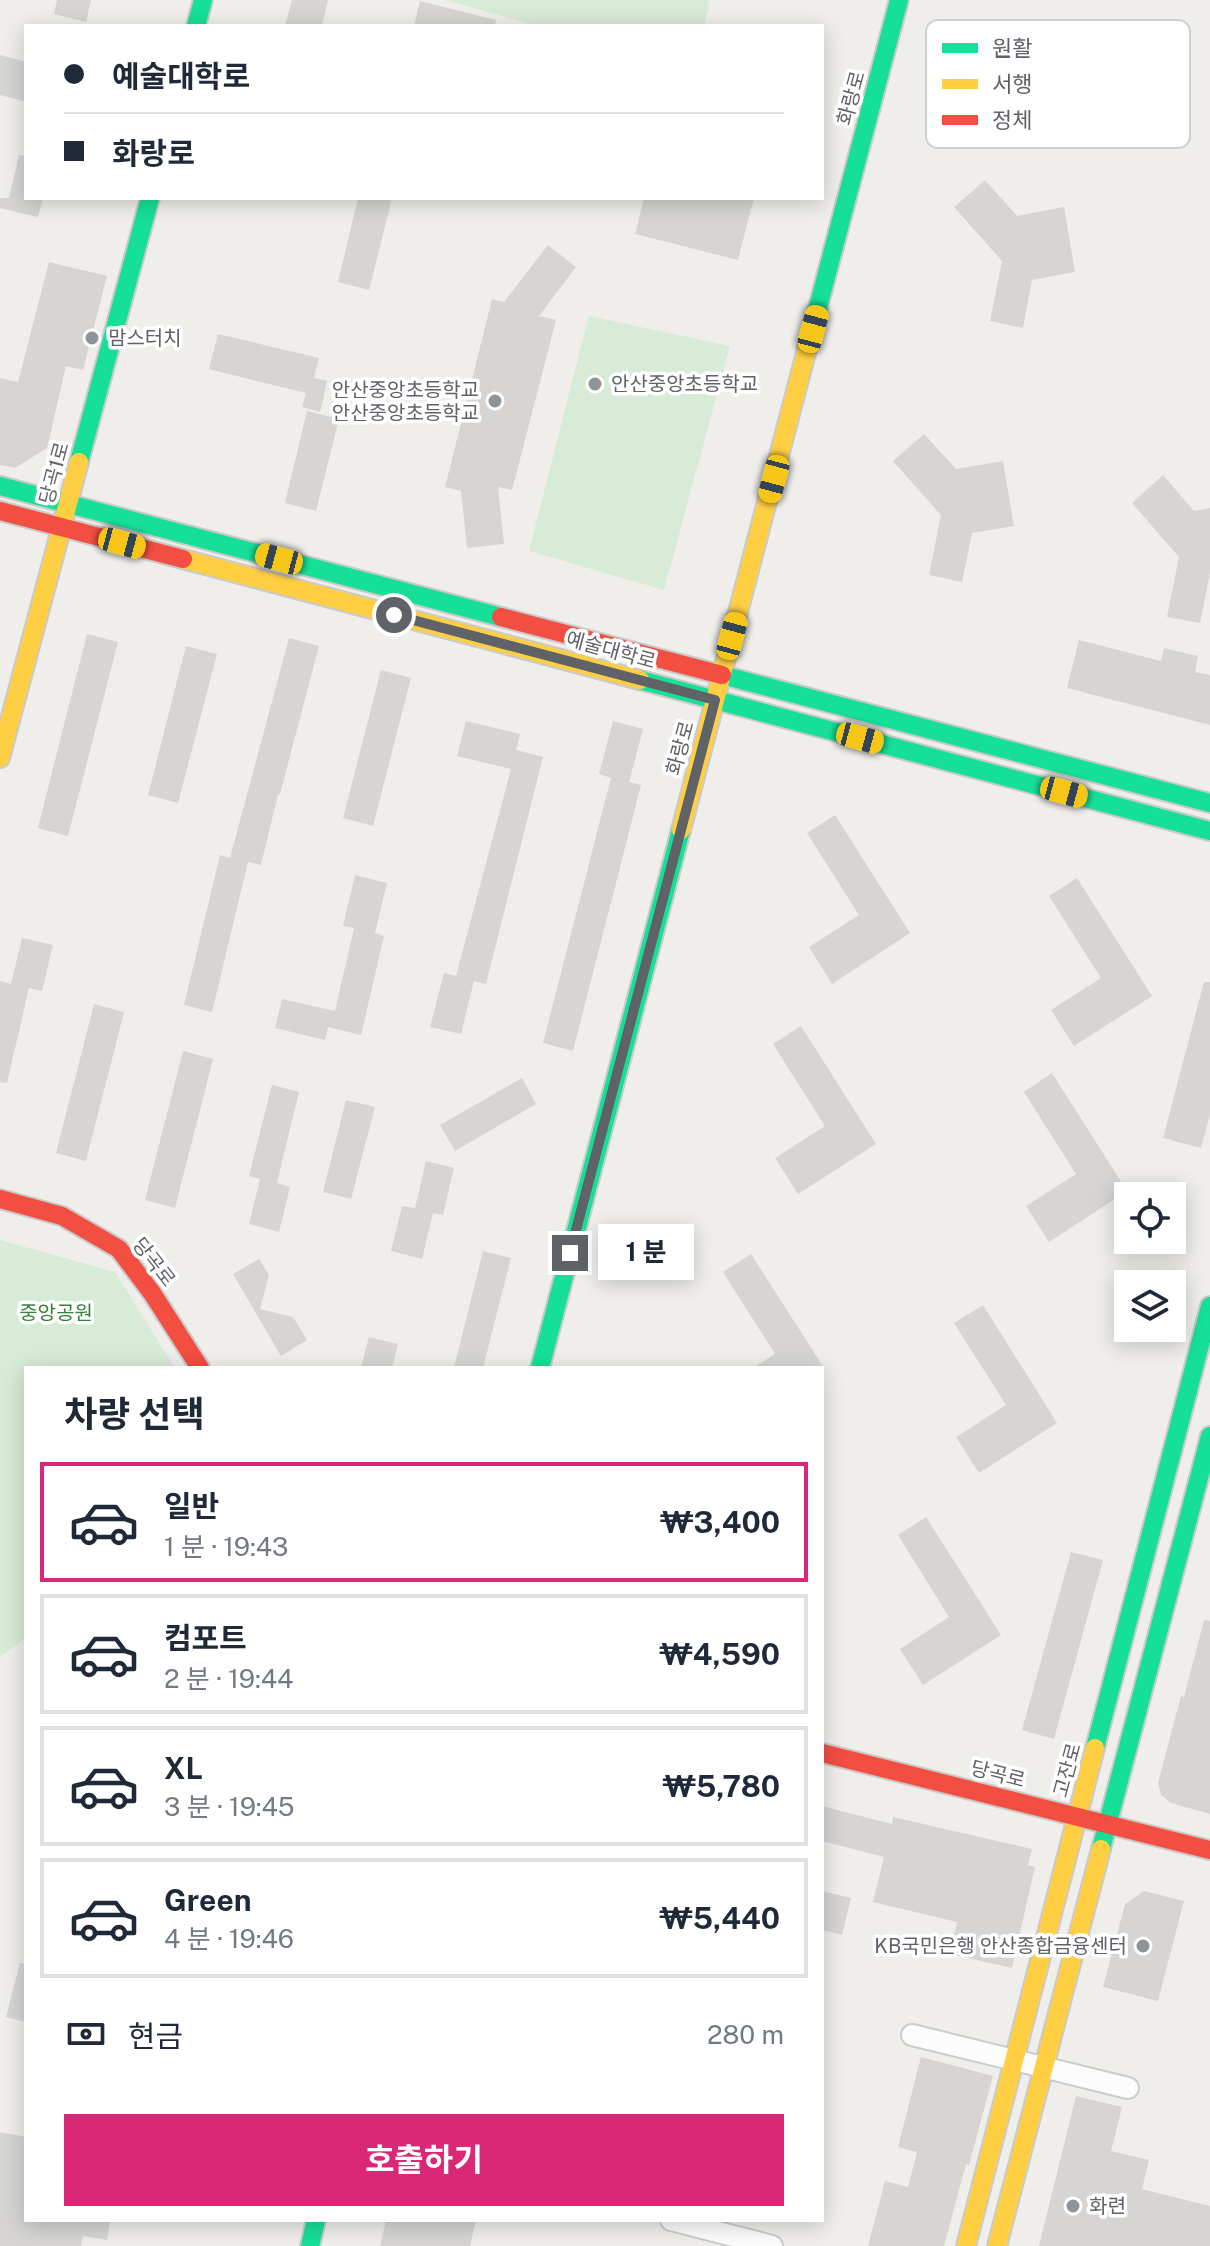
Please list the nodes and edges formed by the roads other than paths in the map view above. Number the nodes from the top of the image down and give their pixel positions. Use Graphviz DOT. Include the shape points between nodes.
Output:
graph roads {
  1 [pos="203,0"];
  2 [pos="899,0"];
  3 [pos="197,24"];
  4 [pos="149,200"];
  5 [pos="0,486"];
  6 [pos="68,503"];
  7 [pos="0,511"];
  8 [pos="62,527"];
  9 [pos="722,675"];
  10 [pos="715,700"];
  11 [pos="0,758"];
  12 [pos="1210,803"];
  13 [pos="1210,831"];
  14 [pos="0,1199"];
  15 [pos="1210,1306"];
  16 [pos="199,1366"];
  17 [pos="541,1366"];
  18 [pos="1210,1436"];
  19 [pos="824,1753"];
  20 [pos="1077,1816"];
  21 [pos="1109,1824"];
  22 [pos="1210,1850"];
  23 [pos="912,2035"];
  24 [pos="1015,2059"];
  25 [pos="1044,2067"];
  26 [pos="1128,2088"];
  27 [pos="316,2222"];
  28 [pos="679,2222"];
  29 [pos="310,2246"];
  30 [pos="772,2246"];
  31 [pos="966,2246"];
  32 [pos="997,2246"];
  1 -- 3 [label="street"];
  2 -- 9 [label="street, 화랑로"];
  4 -- 6 [label="street, 당곡1로"];
  5 -- 6 [label="street, 예술대학로"];
  6 -- 8 [label="street, 당곡1로"];
  6 -- 9 [label="street, 예술대학로"];
  7 -- 8 [label="street, 예술대학로"];
  8 -- 10 [label="street, 예술대학로"];
  8 -- 11 [label="street, 당곡1로"];
  9 -- 10 [label="street, 화랑로"];
  9 -- 12 [label="street, 예술대학로"];
  10 -- 13 [label="street, 예술대학로"];
  10 -- 17 [label="street, 화랑로"];
  14 -- 16 [label="street, 당곡로" via="62,1216 119,1249"];
  15 -- 20 [label="street, 고잔로"];
  18 -- 21 [label="street"];
  19 -- 20 [label="street, 당곡로"];
  20 -- 21 [label="street, 당곡로"];
  20 -- 24 [label="street, 고잔로"];
  21 -- 22 [label="street, 당곡로"];
  21 -- 25 [label="street"];
  23 -- 24 [label="street"];
  24 -- 25 [label="street"];
  24 -- 31 [label="street, 고잔로"];
  25 -- 26 [label="street"];
  25 -- 32 [label="street"];
  27 -- 29 [label="street"];
  28 -- 30 [label="street"];
}
